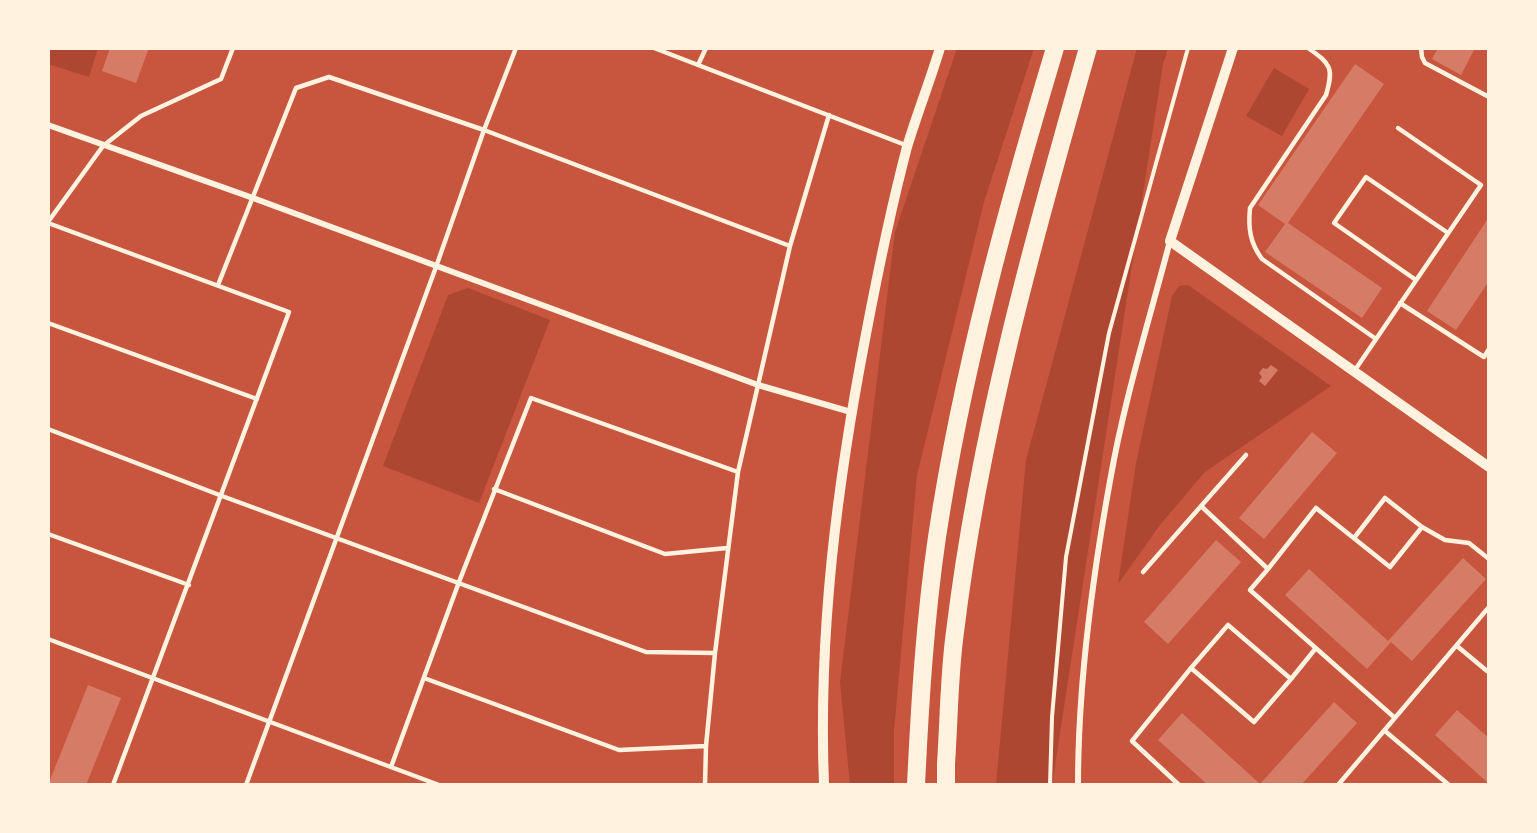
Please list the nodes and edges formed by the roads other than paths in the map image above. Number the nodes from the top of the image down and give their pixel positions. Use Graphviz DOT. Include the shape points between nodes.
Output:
graph roads {
  1 [pos="233,48"];
  2 [pos="516,48"];
  3 [pos="654,48"];
  4 [pos="706,48"];
  5 [pos="940,48"];
  6 [pos="1055,48"];
  7 [pos="1088,48"];
  8 [pos="1233,48"];
  9 [pos="1308,48"];
  10 [pos="1421,48"];
  11 [pos="698,65"];
  12 [pos="1489,97"];
  13 [pos="829,115"];
  14 [pos="48,125"];
  15 [pos="1398,128"];
  16 [pos="484,130"];
  17 [pos="103,146"];
  18 [pos="908,146"];
  19 [pos="253,198"];
  20 [pos="48,223"];
  21 [pos="1448,234"];
  22 [pos="1170,242"];
  23 [pos="790,246"];
  24 [pos="436,267"];
  25 [pos="1416,280"];
  26 [pos="218,285"];
  27 [pos="1400,303"];
  28 [pos="48,323"];
  29 [pos="1376,339"];
  30 [pos="1489,349"];
  31 [pos="1354,371"];
  32 [pos="758,385"];
  33 [pos="257,399"];
  34 [pos="851,412"];
  35 [pos="48,429"];
  36 [pos="1246,454"];
  37 [pos="1489,467"];
  38 [pos="738,472"];
  39 [pos="494,489"];
  40 [pos="222,496"];
  41 [pos="1201,506"];
  42 [pos="1422,527"];
  43 [pos="48,534"];
  44 [pos="337,538"];
  45 [pos="1354,538"];
  46 [pos="727,548"];
  47 [pos="1489,559"];
  48 [pos="1268,569"];
  49 [pos="1143,572"];
  50 [pos="459,582"];
  51 [pos="189,585"];
  52 [pos="1489,607"];
  53 [pos="48,639"];
  54 [pos="1456,646"];
  55 [pos="1316,648"];
  56 [pos="714,653"];
  57 [pos="1191,668"];
  58 [pos="1489,671"];
  59 [pos="154,678"];
  60 [pos="424,678"];
  61 [pos="1291,679"];
  62 [pos="1395,718"];
  63 [pos="270,722"];
  64 [pos="1385,731"];
  65 [pos="706,746"];
  66 [pos="391,767"];
  67 [pos="113,785"];
  68 [pos="246,785"];
  69 [pos="439,785"];
  70 [pos="705,785"];
  71 [pos="824,785"];
  72 [pos="916,785"];
  73 [pos="946,785"];
  74 [pos="1078,785"];
  75 [pos="1179,785"];
  76 [pos="1338,785"];
  77 [pos="1449,785"];
  1 -- 17 [label="lane" via="221,79 141,116"];
  2 -- 16 [label="lane"];
  3 -- 11 [label="lane"];
  4 -- 11 [label="lane"];
  5 -- 18 [label="street"];
  6 -- 72 [label="highway" via="1016,178 961,407 937,537 923,647"];
  7 -- 73 [label="highway" via="997,396 972,517 954,634"];
  8 -- 22 [label="street"];
  9 -- 29 [label="lane" via="1325,59 1331,76 1326,95 1250,208 1248,226 1254,248 1262,259"];
  10 -- 12 [label="lane" via="1425,63"];
  11 -- 13 [label="lane"];
  13 -- 18 [label="lane"];
  13 -- 23 [label="lane"];
  14 -- 17 [label="street"];
  15 -- 21 [label="lane" via="1481,185"];
  16 -- 19 [label="lane" via="329,77 296,88"];
  16 -- 23 [label="lane"];
  16 -- 24 [label="lane"];
  17 -- 19 [label="street"];
  17 -- 20 [label="lane"];
  18 -- 34 [label="street"];
  19 -- 24 [label="street"];
  19 -- 26 [label="lane"];
  20 -- 26 [label="lane"];
  21 -- 25 [label="lane"];
  21 -- 25 [label="lane" via="1366,177 1334,223"];
  22 -- 31 [label="street"];
  22 -- 74 [label="street" via="1110,480 1090,618"];
  23 -- 32 [label="lane"];
  24 -- 32 [label="street"];
  24 -- 44 [label="lane"];
  25 -- 27 [label="lane"];
  26 -- 33 [label="lane" via="290,312"];
  27 -- 29 [label="lane"];
  27 -- 30 [label="lane" via="1484,357"];
  28 -- 33 [label="lane"];
  29 -- 31 [label="lane"];
  31 -- 37 [label="street"];
  32 -- 34 [label="street"];
  32 -- 38 [label="lane"];
  33 -- 40 [label="lane"];
  34 -- 71 [label="street" via="824,640"];
  35 -- 40 [label="lane"];
  36 -- 41 [label="lane"];
  38 -- 39 [label="lane" via="531,398"];
  38 -- 46 [label="lane"];
  39 -- 46 [label="lane" via="665,554"];
  39 -- 50 [label="lane"];
  40 -- 44 [label="lane"];
  40 -- 51 [label="lane"];
  41 -- 48 [label="lane"];
  41 -- 49 [label="lane"];
  42 -- 45 [label="lane" via="1390,567"];
  42 -- 45 [label="lane" via="1385,498"];
  42 -- 47 [label="lane" via="1445,540 1470,543"];
  43 -- 51 [label="lane"];
  44 -- 50 [label="lane"];
  44 -- 63 [label="lane"];
  45 -- 48 [label="lane" via="1316,508"];
  46 -- 56 [label="lane"];
  48 -- 55 [label="lane" via="1250,590"];
  50 -- 56 [label="lane" via="646,652"];
  50 -- 60 [label="lane"];
  51 -- 59 [label="lane"];
  52 -- 54 [label="lane"];
  53 -- 59 [label="lane"];
  54 -- 58 [label="lane"];
  54 -- 62 [label="lane"];
  55 -- 61 [label="lane"];
  55 -- 62 [label="lane"];
  56 -- 65 [label="lane"];
  57 -- 61 [label="lane" via="1228,625"];
  57 -- 61 [label="lane" via="1254,722"];
  57 -- 75 [label="lane" via="1132,741"];
  59 -- 63 [label="lane"];
  59 -- 67 [label="lane"];
  60 -- 65 [label="lane" via="619,750"];
  60 -- 66 [label="lane"];
  62 -- 64 [label="lane"];
  63 -- 66 [label="lane"];
  63 -- 68 [label="lane"];
  64 -- 76 [label="lane"];
  64 -- 77 [label="lane"];
  65 -- 70 [label="lane"];
  66 -- 69 [label="lane"];
}
